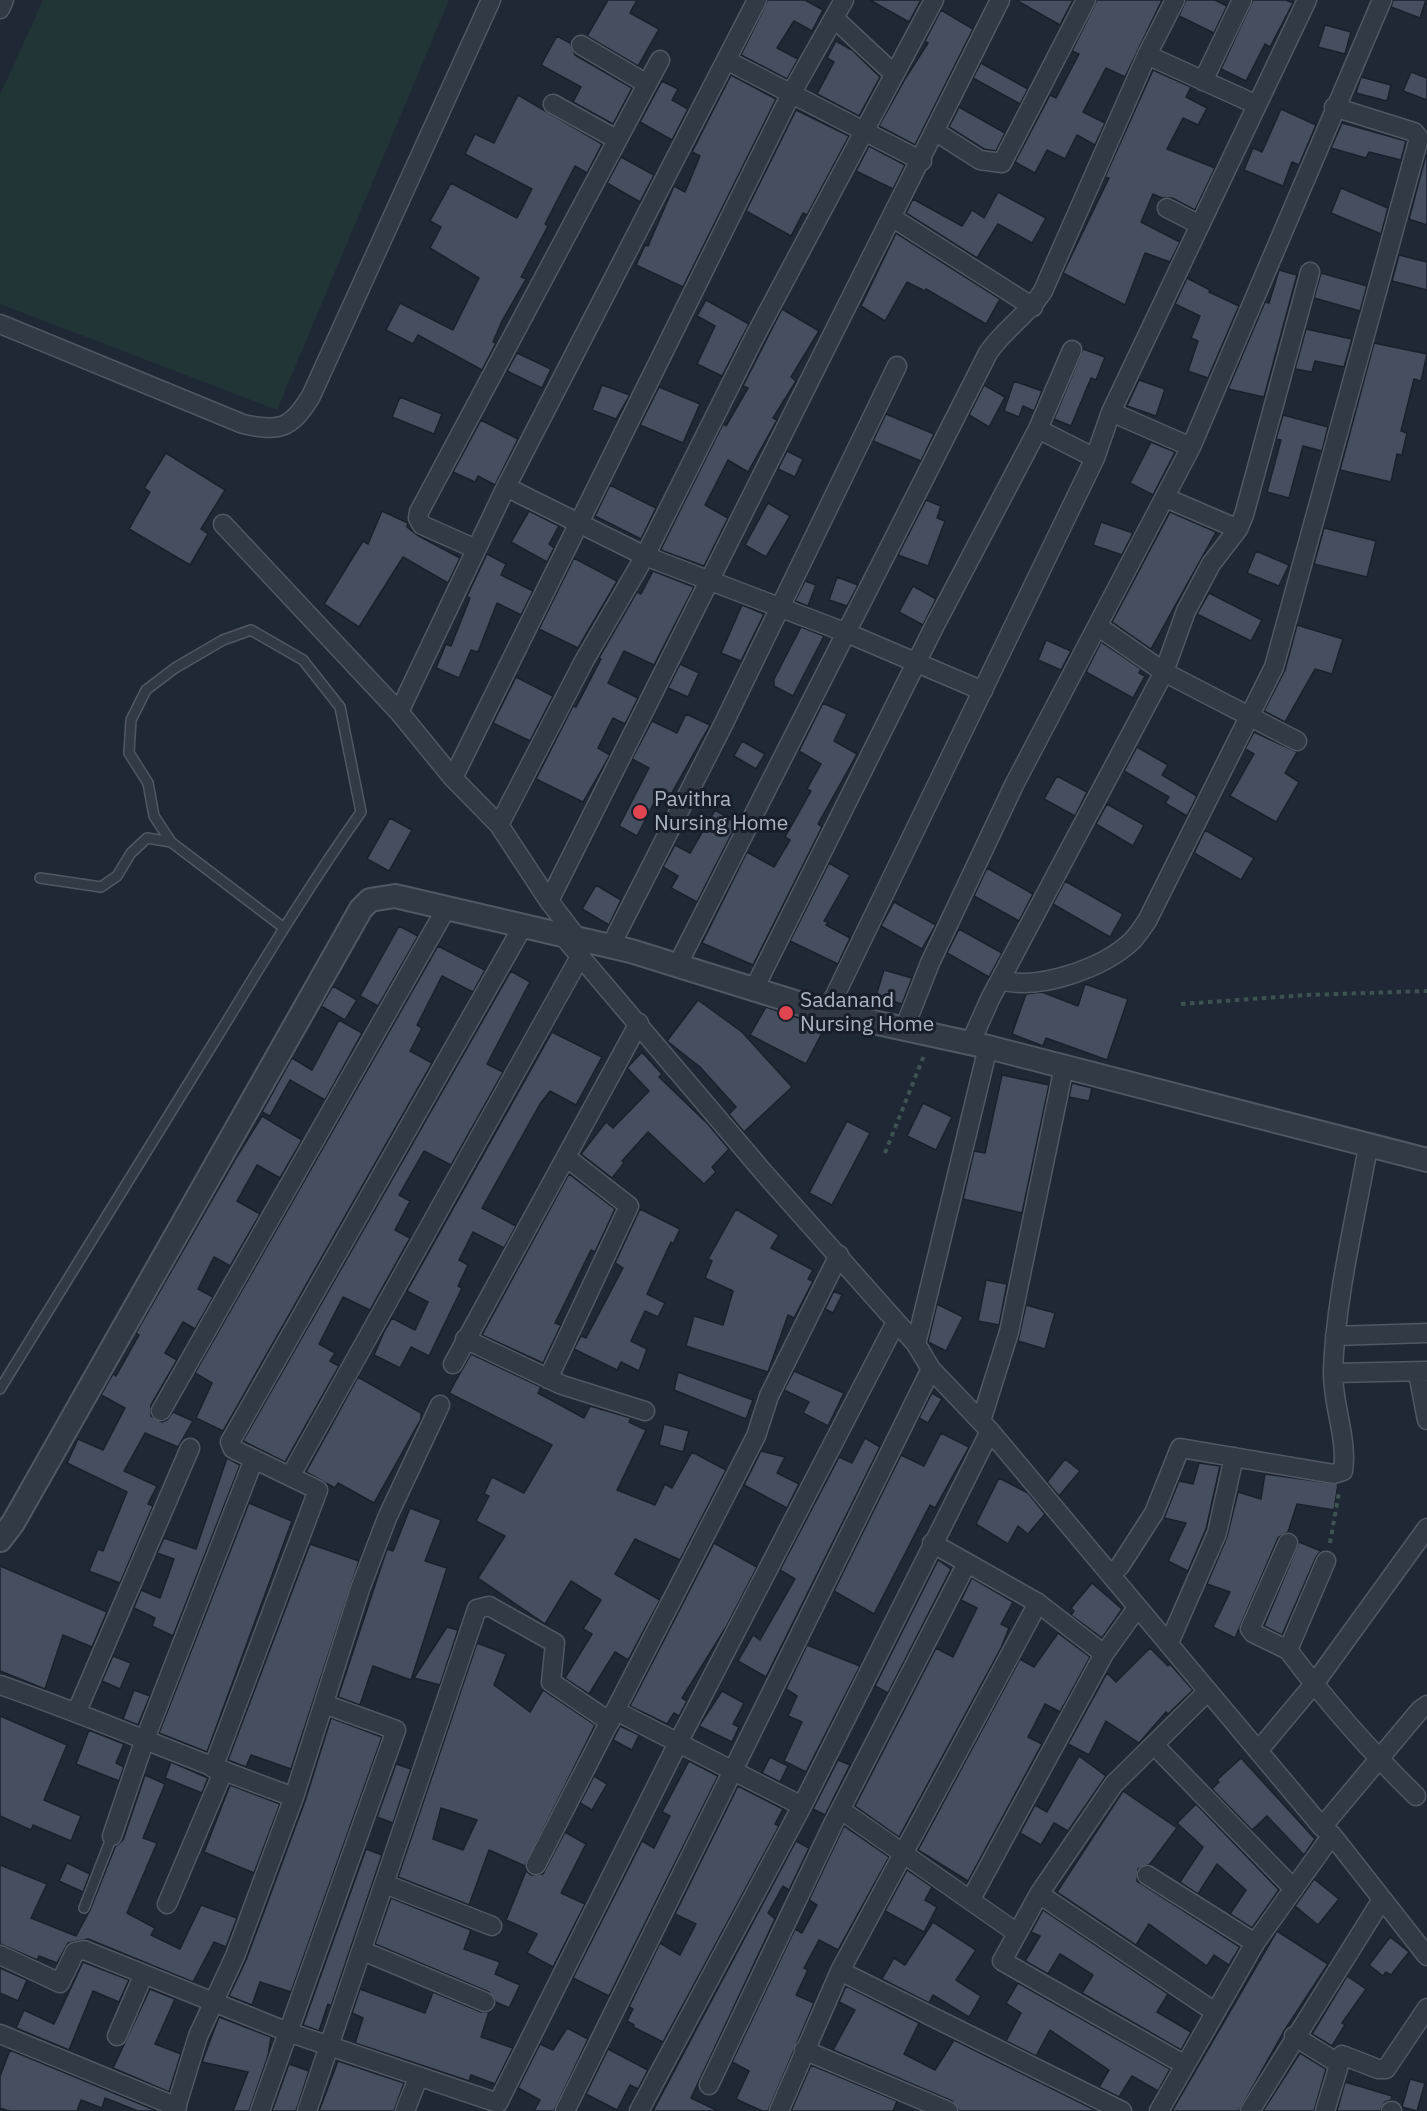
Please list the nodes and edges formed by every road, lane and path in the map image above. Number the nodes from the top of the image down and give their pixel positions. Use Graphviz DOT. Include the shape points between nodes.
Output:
graph roads {
  1 [pos="3,0"];
  2 [pos="491,0"];
  3 [pos="758,0"];
  4 [pos="844,0"];
  5 [pos="934,0"];
  6 [pos="1000,0"];
  7 [pos="1086,0"];
  8 [pos="1174,0"];
  9 [pos="1242,0"];
  10 [pos="1307,0"];
  11 [pos="1382,0"];
  12 [pos="0,9"];
  13 [pos="834,18"];
  14 [pos="580,45"];
  15 [pos="1147,55"];
  16 [pos="660,60"];
  17 [pos="726,60"];
  18 [pos="894,74"];
  19 [pos="1203,81"];
  20 [pos="647,84"];
  21 [pos="791,94"];
  22 [pos="553,104"];
  23 [pos="1257,105"];
  24 [pos="1334,107"];
  25 [pos="862,130"];
  26 [pos="936,132"];
  27 [pos="1423,136"];
  28 [pos="616,139"];
  29 [pos="922,161"];
  30 [pos="1167,208"];
  31 [pos="893,218"];
  32 [pos="1200,225"];
  33 [pos="1310,272"];
  34 [pos="1033,307"];
  35 [pos="0,324"];
  36 [pos="1072,350"];
  37 [pos="897,366"];
  38 [pos="1111,412"];
  39 [pos="1038,429"];
  40 [pos="1191,447"];
  41 [pos="1095,458"];
  42 [pos="506,487"];
  43 [pos="1166,498"];
  44 [pos="580,523"];
  45 [pos="223,524"];
  46 [pos="1238,529"];
  47 [pos="476,549"];
  48 [pos="645,556"];
  49 [pos="712,579"];
  50 [pos="781,609"];
  51 [pos="1099,627"];
  52 [pos="847,633"];
  53 [pos="916,662"];
  54 [pos="1164,672"];
  55 [pos="983,691"];
  56 [pos="399,712"];
  57 [pos="1250,717"];
  58 [pos="1297,741"];
  59 [pos="453,778"];
  60 [pos="499,825"];
  61 [pos="171,842"];
  62 [pos="40,878"];
  63 [pos="549,901"];
  64 [pos="447,907"];
  65 [pos="524,926"];
  66 [pos="284,928"];
  67 [pos="574,943"];
  68 [pos="610,947"];
  69 [pos="678,964"];
  70 [pos="1000,980"];
  71 [pos="754,989"];
  72 [pos="1427,991"];
  73 [pos="1181,1004"];
  74 [pos="827,1012"];
  75 [pos="639,1023"];
  76 [pos="904,1029"];
  77 [pos="932,1035"];
  78 [pos="979,1045"];
  79 [pos="1064,1067"];
  80 [pos="1368,1147"];
  81 [pos="885,1153"];
  82 [pos="566,1157"];
  83 [pos="1427,1160"];
  84 [pos="839,1255"];
  85 [pos="896,1322"];
  86 [pos="1427,1333"];
  87 [pos="1335,1336"];
  88 [pos="465,1339"];
  89 [pos="916,1344"];
  90 [pos="453,1365"];
  91 [pos="931,1368"];
  92 [pos="1423,1372"];
  93 [pos="1333,1373"];
  94 [pos="548,1379"];
  95 [pos="0,1389"];
  96 [pos="440,1405"];
  97 [pos="161,1411"];
  98 [pos="645,1411"];
  99 [pos="1427,1420"];
  100 [pos="985,1426"];
  101 [pos="190,1448"];
  102 [pos="1234,1457"];
  103 [pos="254,1459"];
  104 [pos="1341,1473"];
  105 [pos="291,1475"];
  106 [pos="1427,1528"];
  107 [pos="0,1540"];
  108 [pos="932,1543"];
  109 [pos="1288,1543"];
  110 [pos="1326,1561"];
  111 [pos="968,1563"];
  112 [pos="1111,1574"];
  113 [pos="1038,1603"];
  114 [pos="1137,1608"];
  115 [pos="1169,1643"];
  116 [pos="1288,1650"];
  117 [pos="1104,1654"];
  118 [pos="1314,1684"];
  119 [pos="0,1685"];
  120 [pos="1208,1691"];
  121 [pos="324,1704"];
  122 [pos="1427,1705"];
  123 [pos="77,1711"];
  124 [pos="613,1716"];
  125 [pos="145,1739"];
  126 [pos="678,1743"];
  127 [pos="1154,1745"];
  128 [pos="1258,1751"];
  129 [pos="1379,1760"];
  130 [pos="218,1770"];
  131 [pos="734,1772"];
  132 [pos="1416,1796"];
  133 [pos="294,1797"];
  134 [pos="802,1806"];
  135 [pos="841,1810"];
  136 [pos="1327,1831"];
  137 [pos="112,1836"];
  138 [pos="903,1853"];
  139 [pos="536,1864"];
  140 [pos="1147,1875"];
  141 [pos="385,1884"];
  142 [pos="1294,1889"];
  143 [pos="1039,1894"];
  144 [pos="971,1899"];
  145 [pos="1381,1901"];
  146 [pos="167,1905"];
  147 [pos="84,1908"];
  148 [pos="492,1926"];
  149 [pos="1017,1933"];
  150 [pos="1255,1943"];
  151 [pos="363,1951"];
  152 [pos="0,1955"];
  153 [pos="1427,1956"];
  154 [pos="840,1971"];
  155 [pos="143,1976"];
  156 [pos="214,2002"];
  157 [pos="485,2002"];
  158 [pos="1427,2008"];
  159 [pos="1215,2012"];
  160 [pos="288,2032"];
  161 [pos="0,2034"];
  162 [pos="117,2036"];
  163 [pos="1294,2036"];
  164 [pos="330,2048"];
  165 [pos="804,2050"];
  166 [pos="1339,2064"];
  167 [pos="1185,2065"];
  168 [pos="418,2078"];
  169 [pos="709,2085"];
  170 [pos="176,2109"];
  171 [pos="260,2111"];
  172 [pos="307,2111"];
  173 [pos="405,2111"];
  174 [pos="565,2111"];
  175 [pos="639,2111"];
  176 [pos="779,2111"];
  177 [pos="948,2111"];
  178 [pos="1122,2111"];
  179 [pos="1160,2111"];
  180 [pos="1250,2111"];
  181 [pos="1325,2111"];
  1 -- 12 [label="street"];
  2 -- 35 [label="street" via="298,418 281,428 243,424"];
  3 -- 17 [label="street"];
  4 -- 13 [label="street"];
  5 -- 18 [label="street"];
  6 -- 26 [label="street"];
  7 -- 26 [label="street" via="1002,163 980,160"];
  8 -- 15 [label="street"];
  9 -- 19 [label="street"];
  10 -- 23 [label="street"];
  11 -- 24 [label="street"];
  13 -- 18 [label="street"];
  13 -- 21 [label="street"];
  14 -- 20 [label="street"];
  15 -- 19 [label="street"];
  15 -- 34 [label="street"];
  16 -- 20 [label="street"];
  17 -- 21 [label="street"];
  17 -- 42 [label="street"];
  18 -- 25 [label="street"];
  19 -- 23 [label="street"];
  20 -- 28 [label="street"];
  21 -- 25 [label="street"];
  21 -- 44 [label="street"];
  22 -- 28 [label="street"];
  23 -- 32 [label="street"];
  24 -- 27 [label="street"];
  24 -- 40 [label="street"];
  25 -- 29 [label="street"];
  25 -- 48 [label="street"];
  26 -- 29 [label="street"];
  27 -- 57 [label="street" via="1274,667"];
  28 -- 47 [label="street" via="418,512 422,525"];
  29 -- 31 [label="street"];
  30 -- 32 [label="street"];
  31 -- 34 [label="street"];
  31 -- 49 [label="street"];
  32 -- 38 [label="street"];
  33 -- 46 [label="street"];
  34 -- 52 [label="street" via="1002,334 988,353"];
  36 -- 39 [label="street"];
  37 -- 50 [label="street"];
  38 -- 40 [label="street"];
  38 -- 41 [label="street"];
  39 -- 41 [label="street"];
  39 -- 53 [label="street"];
  40 -- 43 [label="street"];
  41 -- 55 [label="street"];
  42 -- 44 [label="street"];
  42 -- 47 [label="street"];
  43 -- 46 [label="street"];
  43 -- 51 [label="street"];
  44 -- 48 [label="street"];
  44 -- 59 [label="street"];
  45 -- 56 [label="street"];
  46 -- 54 [label="street" via="1211,564 1186,612"];
  47 -- 56 [label="street"];
  48 -- 49 [label="street"];
  48 -- 60 [label="street" via="584,661"];
  49 -- 50 [label="street"];
  49 -- 63 [label="street"];
  50 -- 52 [label="street"];
  50 -- 68 [label="street"];
  51 -- 54 [label="street"];
  51 -- 76 [label="street" via="1014,785 930,963"];
  52 -- 53 [label="street"];
  52 -- 69 [label="street"];
  53 -- 55 [label="street"];
  53 -- 71 [label="street"];
  54 -- 57 [label="street"];
  54 -- 70 [label="street"];
  55 -- 74 [label="street"];
  56 -- 59 [label="street"];
  57 -- 58 [label="street"];
  57 -- 70 [label="street" via="1147,921 1133,940 1097,963 1052,979 1012,983"];
  59 -- 60 [label="street"];
  60 -- 63 [label="street"];
  61 -- 62 [label="lane" via="147,838 131,853 117,876 101,887"];
  61 -- 66 [label="lane"];
  61 -- 66 [label="lane" via="154,816 148,783 129,753 131,720 146,690 175,668 223,640 250,630 303,660 340,707 361,812"];
  63 -- 67 [label="street"];
  64 -- 65 [label="street"];
  64 -- 97 [label="street"];
  64 -- 107 [label="street" via="395,896 369,900 361,909"];
  65 -- 67 [label="street"];
  65 -- 103 [label="street" via="232,1437 230,1446"];
  66 -- 95 [label="lane"];
  67 -- 68 [label="street"];
  67 -- 75 [label="street"];
  67 -- 105 [label="street"];
  68 -- 69 [label="street"];
  69 -- 71 [label="street"];
  70 -- 78 [label="street"];
  71 -- 74 [label="street"];
  72 -- 73 [label="path"];
  74 -- 76 [label="street"];
  75 -- 82 [label="street"];
  75 -- 84 [label="street" via="765,1174"];
  76 -- 77 [label="street"];
  77 -- 78 [label="street"];
  77 -- 81 [label="path"];
  78 -- 79 [label="street"];
  78 -- 89 [label="street"];
  79 -- 80 [label="street"];
  79 -- 100 [label="street"];
  80 -- 83 [label="street"];
  80 -- 87 [label="street"];
  82 -- 88 [label="street"];
  82 -- 94 [label="street" via="629,1206"];
  84 -- 85 [label="street"];
  84 -- 124 [label="street" via="769,1396 756,1436"];
  85 -- 89 [label="street"];
  85 -- 126 [label="street"];
  86 -- 87 [label="street"];
  87 -- 93 [label="street"];
  88 -- 90 [label="street"];
  88 -- 94 [label="street"];
  89 -- 91 [label="street"];
  91 -- 100 [label="street"];
  91 -- 131 [label="street"];
  92 -- 93 [label="street"];
  92 -- 99 [label="street"];
  93 -- 104 [label="street" via="1344,1456"];
  94 -- 98 [label="street"];
  96 -- 121 [label="street" via="387,1518"];
  100 -- 108 [label="street"];
  100 -- 112 [label="street"];
  101 -- 123 [label="street"];
  102 -- 104 [label="street"];
  102 -- 112 [label="street" via="1178,1450 1154,1513"];
  102 -- 115 [label="street" via="1217,1533"];
  103 -- 105 [label="street"];
  103 -- 125 [label="street"];
  104 -- 110 [label="path"];
  105 -- 130 [label="street" via="318,1490"];
  106 -- 118 [label="street"];
  108 -- 111 [label="street"];
  108 -- 134 [label="street"];
  109 -- 116 [label="street" via="1250,1629"];
  110 -- 116 [label="street"];
  111 -- 113 [label="street"];
  111 -- 135 [label="street"];
  112 -- 114 [label="street"];
  113 -- 117 [label="street"];
  113 -- 138 [label="street"];
  114 -- 115 [label="street"];
  114 -- 117 [label="street"];
  115 -- 120 [label="street"];
  116 -- 118 [label="street"];
  117 -- 144 [label="street"];
  118 -- 128 [label="street"];
  118 -- 129 [label="street"];
  119 -- 123 [label="street"];
  120 -- 127 [label="street"];
  120 -- 128 [label="street"];
  121 -- 133 [label="street"];
  121 -- 160 [label="street" via="396,1730"];
  122 -- 129 [label="street"];
  123 -- 125 [label="street"];
  124 -- 126 [label="street"];
  124 -- 139 [label="street"];
  124 -- 141 [label="street" via="551,1682 555,1643 489,1606 477,1609"];
  125 -- 130 [label="street"];
  125 -- 137 [label="street"];
  126 -- 131 [label="street"];
  126 -- 168 [label="street" via="498,2103"];
  127 -- 142 [label="street"];
  127 -- 143 [label="street" via="1114,1784"];
  128 -- 136 [label="street"];
  129 -- 132 [label="street"];
  129 -- 136 [label="street"];
  130 -- 133 [label="street"];
  130 -- 146 [label="street"];
  131 -- 134 [label="street"];
  131 -- 174 [label="street"];
  133 -- 156 [label="street"];
  134 -- 175 [label="street"];
  135 -- 138 [label="street"];
  135 -- 169 [label="street"];
  136 -- 142 [label="street"];
  136 -- 145 [label="street"];
  137 -- 147 [label="lane"];
  138 -- 144 [label="street"];
  138 -- 154 [label="street"];
  140 -- 150 [label="street"];
  141 -- 148 [label="street"];
  141 -- 151 [label="street"];
  142 -- 150 [label="street"];
  143 -- 149 [label="street"];
  143 -- 159 [label="street"];
  144 -- 149 [label="street"];
  145 -- 153 [label="street"];
  145 -- 163 [label="street"];
  149 -- 167 [label="street" via="1002,1961"];
  150 -- 159 [label="street"];
  151 -- 157 [label="street"];
  151 -- 164 [label="street"];
  152 -- 155 [label="street" via="58,1982 78,1949"];
  154 -- 165 [label="street"];
  154 -- 178 [label="street"];
  155 -- 156 [label="street"];
  155 -- 162 [label="street"];
  156 -- 160 [label="street"];
  156 -- 170 [label="street" via="198,2036"];
  158 -- 166 [label="street" via="1386,2069 1346,2055 1342,2055"];
  159 -- 167 [label="street"];
  160 -- 164 [label="street"];
  160 -- 171 [label="street"];
  161 -- 170 [label="street"];
  163 -- 166 [label="street"];
  163 -- 180 [label="street"];
  164 -- 168 [label="street"];
  164 -- 172 [label="street"];
  165 -- 176 [label="street"];
  165 -- 177 [label="street"];
  166 -- 181 [label="street"];
  167 -- 179 [label="street"];
  168 -- 173 [label="street"];
}
